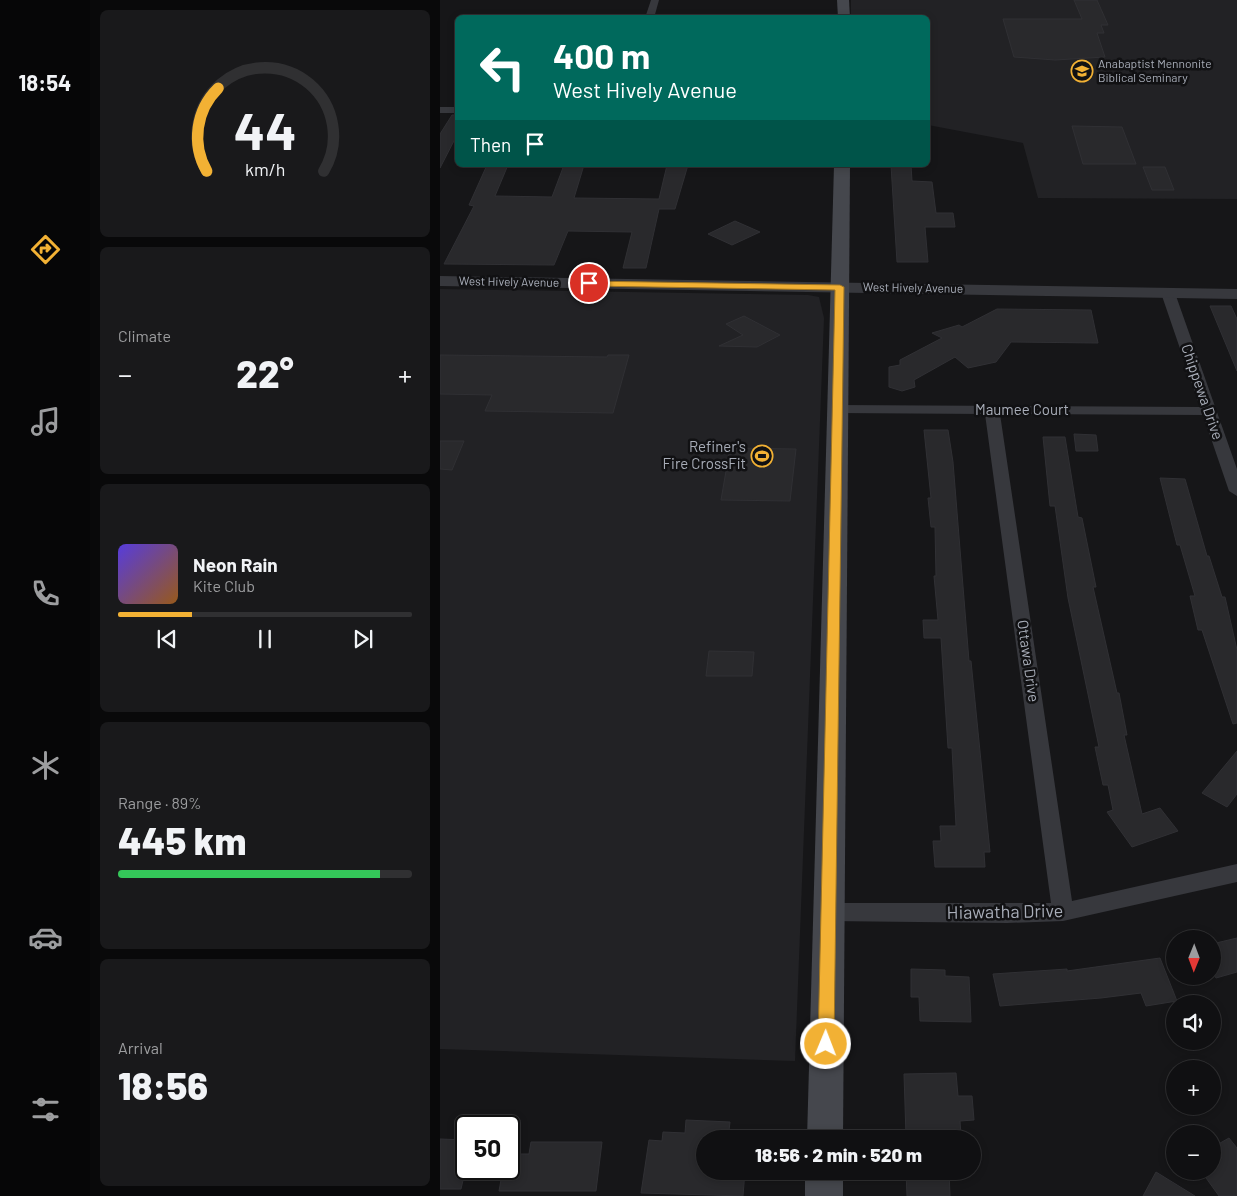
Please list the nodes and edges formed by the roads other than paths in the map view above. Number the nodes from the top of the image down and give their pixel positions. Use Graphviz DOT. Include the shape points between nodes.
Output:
graph roads {
  1 [pos="655,0"];
  2 [pos="843,0"];
  3 [pos="650,15"];
  4 [pos="844,15"];
  5 [pos="440,110"];
  6 [pos="455,110"];
  7 [pos="842,167"];
  8 [pos="440,281"];
  9 [pos="840,287"];
  10 [pos="1168,293"];
  11 [pos="1237,294"];
  12 [pos="837,409"];
  13 [pos="992,409"];
  14 [pos="1208,410"];
  15 [pos="1237,492"];
  16 [pos="1237,873"];
  17 [pos="828,912"];
  18 [pos="1063,912"];
  19 [pos="825,1130"];
  20 [pos="824,1180"];
  21 [pos="824,1196"];
  1 -- 3 [label="street"];
  2 -- 4 [label="main road"];
  5 -- 6 [label="street"];
  7 -- 9 [label="main road"];
  8 -- 9 [label="street, West Hively Avenue"];
  9 -- 10 [label="street, West Hively Avenue"];
  9 -- 12 [label="main road"];
  10 -- 11 [label="street, West Hively Avenue"];
  10 -- 14 [label="street, Chippewa Drive"];
  12 -- 13 [label="street, Maumee Court"];
  12 -- 17 [label="main road"];
  13 -- 14 [label="street, Maumee Court"];
  13 -- 18 [label="street, Ottawa Drive"];
  14 -- 15 [label="street, Chippewa Drive"];
  16 -- 18 [label="street, Hiawatha Drive"];
  17 -- 18 [label="street, Hiawatha Drive"];
  17 -- 19 [label="main road"];
  20 -- 21 [label="main road"];
}
